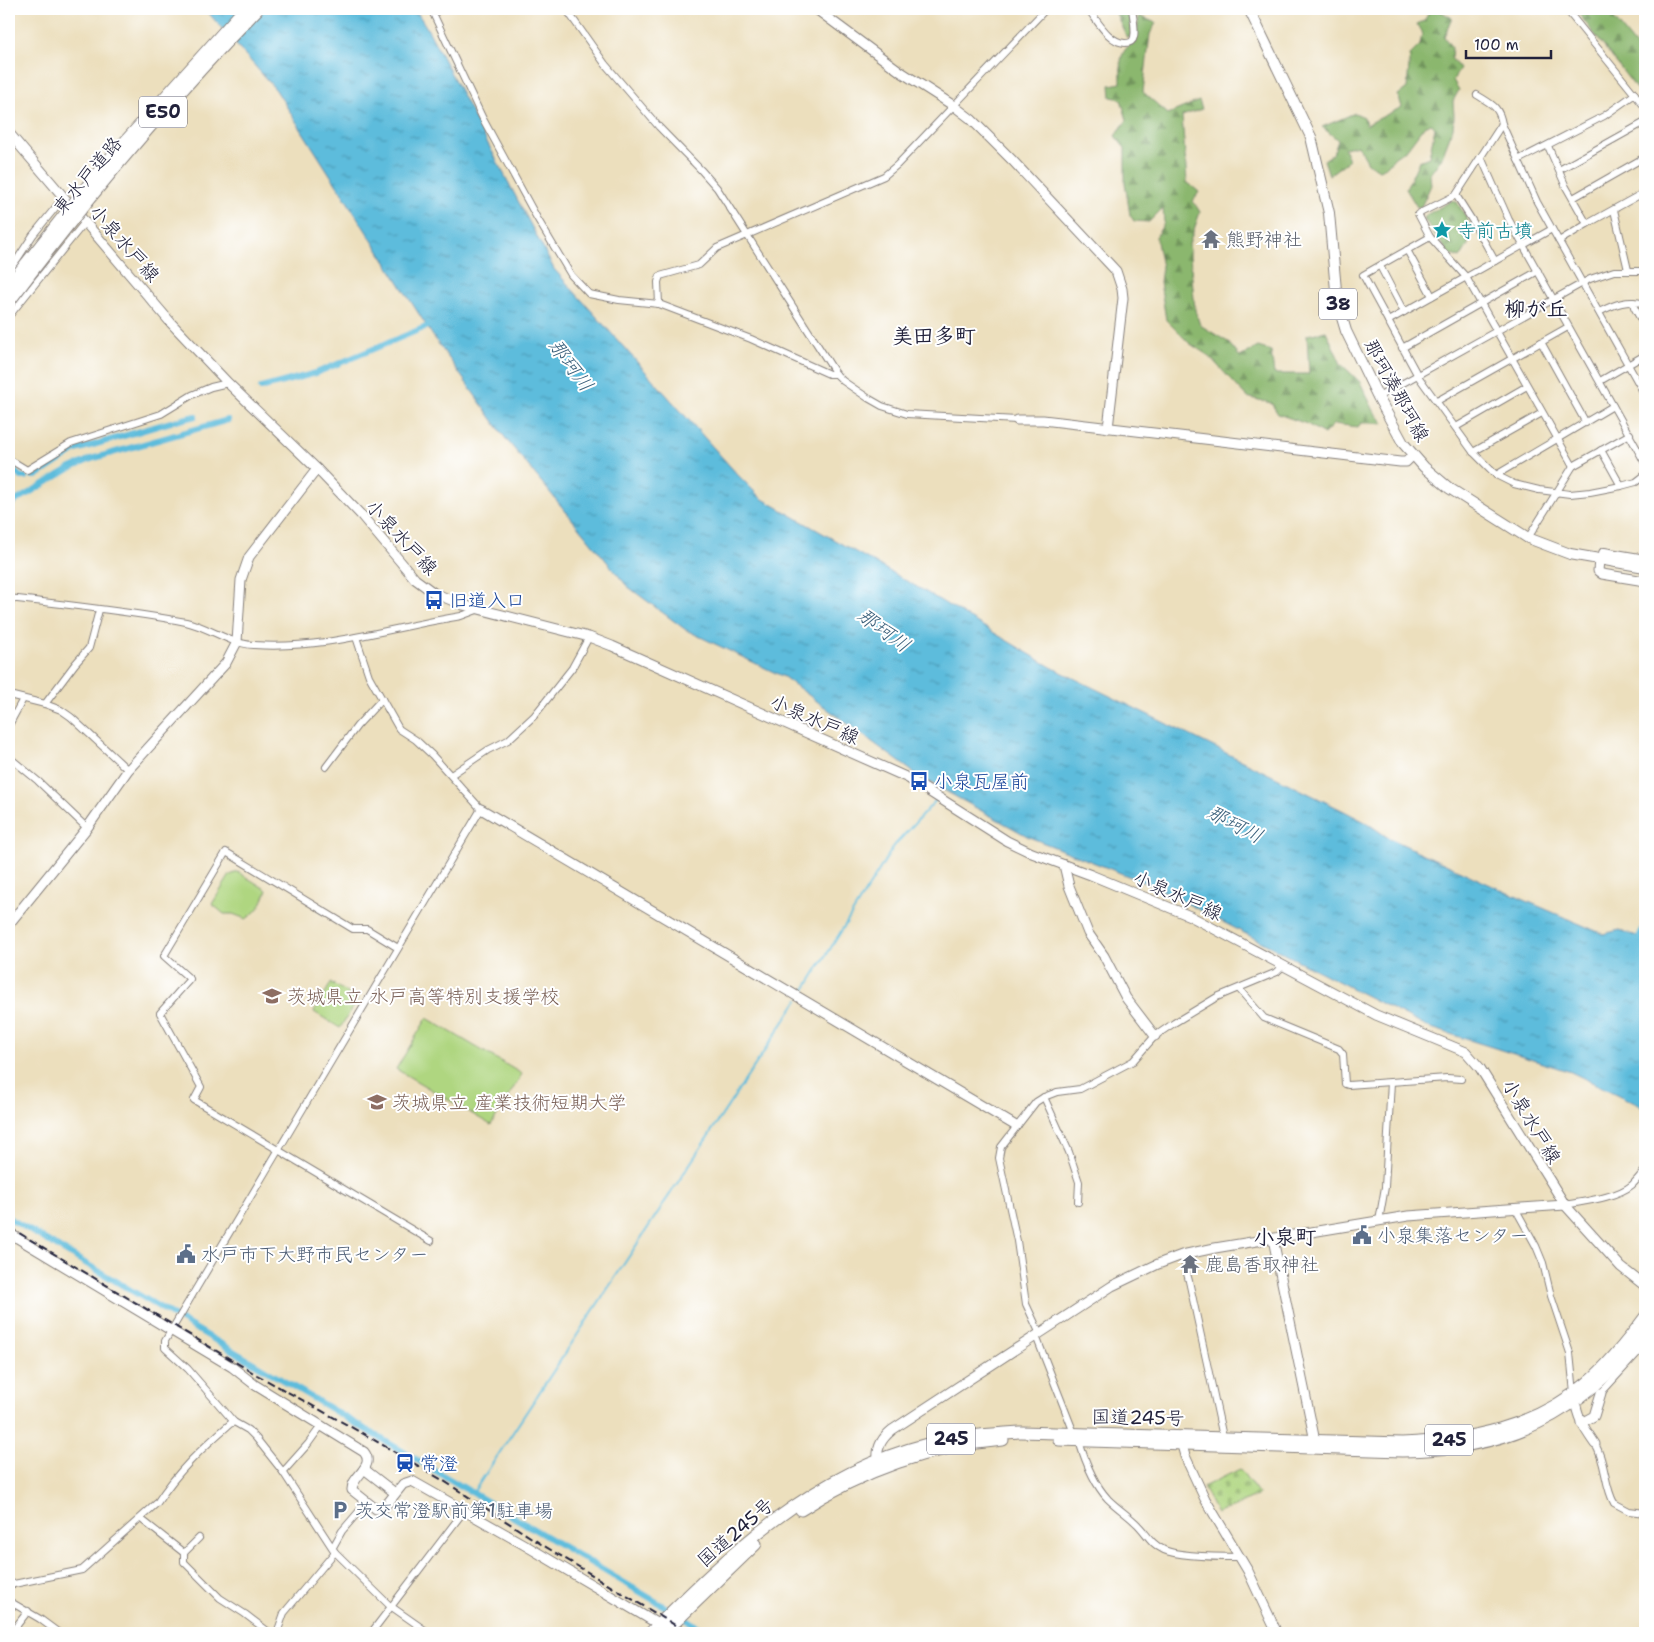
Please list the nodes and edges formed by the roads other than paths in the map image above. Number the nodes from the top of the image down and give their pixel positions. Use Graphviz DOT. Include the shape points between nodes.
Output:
graph roads {
  1 [pos="244,9"];
  2 [pos="258,9"];
  3 [pos="431,9"];
  4 [pos="566,9"];
  5 [pos="816,9"];
  6 [pos="1046,9"];
  7 [pos="1088,9"];
  8 [pos="1132,9"];
  9 [pos="1249,9"];
  10 [pos="1566,9"];
  11 [pos="1635,94"];
  12 [pos="1477,95"];
  13 [pos="954,106"];
  14 [pos="1645,107"];
  15 [pos="1645,122"];
  16 [pos="1502,124"];
  17 [pos="9,133"];
  18 [pos="1548,146"];
  19 [pos="1480,156"];
  20 [pos="1645,157"];
  21 [pos="1518,160"];
  22 [pos="1559,170"];
  23 [pos="1456,194"];
  24 [pos="1645,194"];
  25 [pos="64,197"];
  26 [pos="1573,198"];
  27 [pos="1614,210"];
  28 [pos="85,222"];
  29 [pos="1587,224"];
  30 [pos="1552,229"];
  31 [pos="747,236"];
  32 [pos="1430,237"];
  33 [pos="1559,241"];
  34 [pos="1524,244"];
  35 [pos="1407,250"];
  36 [pos="1495,260"];
  37 [pos="1380,266"];
  38 [pos="10,268"];
  39 [pos="1628,270"];
  40 [pos="1538,271"];
  41 [pos="1645,271"];
  42 [pos="1466,277"];
  43 [pos="1583,284"];
  44 [pos="9,285"];
  45 [pos="28,292"];
  46 [pos="1432,296"];
  47 [pos="1554,300"];
  48 [pos="9,302"];
  49 [pos="1633,302"];
  50 [pos="1481,303"];
  51 [pos="659,304"];
  52 [pos="1645,304"];
  53 [pos="1404,312"];
  54 [pos="1599,312"];
  55 [pos="9,316"];
  56 [pos="1388,320"];
  57 [pos="1568,327"];
  58 [pos="1645,327"];
  59 [pos="1497,332"];
  60 [pos="1542,342"];
  61 [pos="1402,348"];
  62 [pos="1645,355"];
  63 [pos="1512,359"];
  64 [pos="1628,364"];
  65 [pos="836,374"];
  66 [pos="1418,376"];
  67 [pos="1600,381"];
  68 [pos="228,383"];
  69 [pos="1527,386"];
  70 [pos="1645,395"];
  71 [pos="1378,398"];
  72 [pos="1437,401"];
  73 [pos="1613,406"];
  74 [pos="1542,413"];
  75 [pos="1017,420"];
  76 [pos="1586,423"];
  77 [pos="1108,428"];
  78 [pos="1456,428"];
  79 [pos="1630,434"];
  80 [pos="1558,440"];
  81 [pos="1601,450"];
  82 [pos="1473,452"];
  83 [pos="1412,455"];
  84 [pos="9,460"];
  85 [pos="1645,463"];
  86 [pos="1573,466"];
  87 [pos="317,469"];
  88 [pos="1496,475"];
  89 [pos="1645,475"];
  90 [pos="1621,486"];
  91 [pos="1557,493"];
  92 [pos="1528,538"];
  93 [pos="1556,548"];
  94 [pos="1599,560"];
  95 [pos="1645,560"];
  96 [pos="1645,567"];
  97 [pos="1645,581"];
  98 [pos="9,598"];
  99 [pos="99,610"];
  100 [pos="476,610"];
  101 [pos="356,637"];
  102 [pos="589,637"];
  103 [pos="237,642"];
  104 [pos="9,695"];
  105 [pos="23,699"];
  106 [pos="382,699"];
  107 [pos="45,704"];
  108 [pos="9,725"];
  109 [pos="9,757"];
  110 [pos="326,767"];
  111 [pos="128,770"];
  112 [pos="451,775"];
  113 [pos="480,809"];
  114 [pos="87,828"];
  115 [pos="1064,865"];
  116 [pos="9,924"];
  117 [pos="398,948"];
  118 [pos="1283,966"];
  119 [pos="1239,989"];
  120 [pos="1155,1036"];
  121 [pos="1461,1079"];
  122 [pos="1391,1082"];
  123 [pos="1044,1097"];
  124 [pos="1016,1126"];
  125 [pos="279,1150"];
  126 [pos="1645,1170"];
  127 [pos="1078,1202"];
  128 [pos="1565,1205"];
  129 [pos="1515,1208"];
  130 [pos="1379,1221"];
  131 [pos="9,1233"];
  132 [pos="1273,1238"];
  133 [pos="431,1241"];
  134 [pos="1182,1255"];
  135 [pos="1645,1286"];
  136 [pos="1645,1317"];
  137 [pos="171,1331"];
  138 [pos="1645,1333"];
  139 [pos="1038,1335"];
  140 [pos="1645,1345"];
  141 [pos="1601,1393"];
  142 [pos="1574,1397"];
  143 [pos="234,1422"];
  144 [pos="1581,1423"];
  145 [pos="320,1426"];
  146 [pos="1076,1437"];
  147 [pos="1223,1437"];
  148 [pos="1181,1440"];
  149 [pos="1316,1444"];
  150 [pos="1595,1444"];
  151 [pos="879,1465"];
  152 [pos="364,1469"];
  153 [pos="283,1472"];
  154 [pos="396,1493"];
  155 [pos="367,1502"];
  156 [pos="464,1511"];
  157 [pos="1645,1513"];
  158 [pos="141,1519"];
  159 [pos="199,1538"];
  160 [pos="334,1550"];
  161 [pos="184,1554"];
  162 [pos="1240,1557"];
  163 [pos="9,1584"];
  164 [pos="9,1601"];
  165 [pos="389,1605"];
  166 [pos="28,1611"];
  167 [pos="663,1629"];
  168 [pos="11,1633"];
  169 [pos="59,1633"];
  170 [pos="270,1633"];
  171 [pos="277,1633"];
  172 [pos="371,1633"];
  173 [pos="429,1633"];
  174 [pos="650,1633"];
  175 [pos="1277,1633"];
  1 -- 44 [label="highway, 東水戸道路 / E50, bridge" via="103,166"];
  2 -- 48 [label="highway, 東水戸道路 / E50, bridge" via="111,172"];
  3 -- 51 [label="street" via="482,119 571,275 588,294 597,297"];
  4 -- 31 [label="street" via="605,64 716,188"];
  5 -- 13 [label="street" via="901,72"];
  6 -- 13 [label="street"];
  7 -- 8 [label="street" via="1110,36 1117,42 1128,44 1134,37"];
  9 -- 71 [label="main road, 那珂湊那珂線 / 38" via="1311,137 1329,213 1337,301 1352,346"];
  10 -- 11 [label="street"];
  11 -- 14 [label="street"];
  11 -- 18 [label="street" via="1604,116"];
  12 -- 16 [label="street" via="1496,107"];
  13 -- 31 [label="street" via="884,176"];
  13 -- 77 [label="street" via="1013,161 1110,264 1120,279 1123,298"];
  15 -- 22 [label="street"];
  16 -- 19 [label="street"];
  16 -- 21 [label="street"];
  17 -- 25 [label="street, 小泉水戸線"];
  18 -- 21 [label="street"];
  18 -- 22 [label="street"];
  19 -- 23 [label="street"];
  19 -- 34 [label="street" via="1509,220"];
  20 -- 26 [label="street"];
  21 -- 30 [label="street"];
  22 -- 26 [label="street"];
  23 -- 32 [label="street" via="1418,214"];
  23 -- 36 [label="street"];
  24 -- 27 [label="street"];
  25 -- 28 [label="street, 小泉水戸線"];
  25 -- 38 [label="street"];
  26 -- 29 [label="street"];
  27 -- 29 [label="street"];
  27 -- 39 [label="street"];
  28 -- 45 [label="street"];
  28 -- 68 [label="street, 小泉水戸線" via="171,323"];
  29 -- 33 [label="street"];
  30 -- 33 [label="street"];
  30 -- 34 [label="street"];
  31 -- 51 [label="street" via="717,248 699,265 660,276"];
  31 -- 65 [label="street"];
  32 -- 35 [label="street"];
  32 -- 42 [label="street"];
  33 -- 43 [label="street"];
  34 -- 36 [label="street"];
  34 -- 40 [label="street"];
  35 -- 37 [label="street"];
  35 -- 46 [label="street"];
  36 -- 42 [label="street"];
  37 -- 53 [label="street"];
  37 -- 56 [label="street" via="1363,275"];
  38 -- 45 [label="street"];
  39 -- 41 [label="street"];
  39 -- 43 [label="street" via="1602,274"];
  40 -- 47 [label="street"];
  40 -- 50 [label="street"];
  42 -- 46 [label="street"];
  42 -- 50 [label="street"];
  43 -- 47 [label="street"];
  43 -- 54 [label="street"];
  45 -- 55 [label="street"];
  46 -- 53 [label="street"];
  47 -- 57 [label="street"];
  47 -- 59 [label="street"];
  49 -- 52 [label="street"];
  49 -- 54 [label="street" via="1618,303"];
  49 -- 58 [label="street"];
  50 -- 59 [label="street"];
  50 -- 61 [label="street"];
  51 -- 65 [label="street" via="751,339 829,374"];
  53 -- 56 [label="street"];
  54 -- 64 [label="street"];
  56 -- 61 [label="street"];
  57 -- 60 [label="street"];
  57 -- 67 [label="street"];
  59 -- 63 [label="street"];
  59 -- 66 [label="street"];
  60 -- 63 [label="street"];
  60 -- 76 [label="street"];
  61 -- 66 [label="street"];
  62 -- 64 [label="street"];
  63 -- 69 [label="street"];
  63 -- 72 [label="street"];
  64 -- 67 [label="street"];
  64 -- 70 [label="street"];
  65 -- 75 [label="street" via="868,398 907,414"];
  66 -- 71 [label="street"];
  66 -- 72 [label="street"];
  67 -- 73 [label="street"];
  68 -- 84 [label="street" via="192,395 161,414 71,443 27,470"];
  68 -- 87 [label="street, 小泉水戸線"];
  69 -- 74 [label="street"];
  69 -- 78 [label="street"];
  71 -- 83 [label="main road, 那珂湊那珂線 / 38"];
  72 -- 78 [label="street"];
  73 -- 76 [label="street"];
  73 -- 79 [label="street"];
  74 -- 80 [label="street"];
  74 -- 82 [label="street"];
  75 -- 77 [label="street"];
  76 -- 80 [label="street"];
  77 -- 83 [label="street" via="1400,462 1406,462"];
  78 -- 82 [label="street"];
  79 -- 81 [label="street"];
  79 -- 85 [label="street"];
  80 -- 86 [label="street"];
  80 -- 88 [label="street"];
  81 -- 86 [label="street"];
  81 -- 90 [label="street"];
  82 -- 88 [label="street"];
  83 -- 92 [label="main road, 那珂湊那珂線 / 38" via="1449,488"];
  86 -- 91 [label="street"];
  87 -- 100 [label="street, 小泉水戸線" via="362,516 415,580 448,600"];
  87 -- 103 [label="street" via="249,557 241,580"];
  88 -- 91 [label="street" via="1514,484"];
  89 -- 90 [label="street" via="1636,482"];
  90 -- 91 [label="street" via="1581,494"];
  91 -- 92 [label="street"];
  92 -- 93 [label="main road, 那珂湊那珂線 / 38"];
  93 -- 94 [label="main road, 那珂湊那珂線 / 38"];
  93 -- 95 [label="main road, 那珂湊那珂線 / 38"];
  94 -- 96 [label="main road, 那珂湊那珂線 / 38"];
  94 -- 97 [label="street" via="1598,570 1602,574"];
  98 -- 99 [label="street"];
  99 -- 103 [label="street" via="188,622"];
  99 -- 107 [label="street" via="89,648"];
  100 -- 101 [label="street" via="461,616"];
  100 -- 102 [label="street, 小泉水戸線"];
  101 -- 103 [label="street" via="294,645"];
  101 -- 106 [label="street" via="369,676"];
  102 -- 112 [label="street" via="572,668 534,716 508,740"];
  102 -- 115 [label="street, 小泉水戸線" via="898,774 1007,841"];
  103 -- 111 [label="street" via="226,663"];
  104 -- 105 [label="street"];
  105 -- 107 [label="street"];
  105 -- 108 [label="street"];
  106 -- 110 [label="street"];
  106 -- 112 [label="street" via="399,729 416,740"];
  107 -- 111 [label="street" via="71,717"];
  109 -- 114 [label="street"];
  111 -- 114 [label="street"];
  112 -- 113 [label="street"];
  113 -- 117 [label="street"];
  113 -- 124 [label="street"];
  114 -- 116 [label="street"];
  115 -- 118 [label="street, 小泉水戸線" via="1190,916"];
  115 -- 120 [label="street" via="1088,933 1126,998"];
  117 -- 125 [label="street"];
  117 -- 125 [label="street" via="367,929 354,929 226,852 164,956 190,979 160,1013 201,1087 194,1100"];
  118 -- 119 [label="street" via="1277,972"];
  118 -- 128 [label="street, 小泉水戸線" via="1376,1015 1470,1055"];
  119 -- 120 [label="street" via="1217,997"];
  119 -- 122 [label="street" via="1264,1018 1339,1049 1343,1054 1345,1084"];
  120 -- 123 [label="street" via="1133,1061 1080,1088"];
  121 -- 122 [label="street"];
  122 -- 130 [label="street" via="1385,1187"];
  123 -- 124 [label="street"];
  123 -- 127 [label="street" via="1079,1182"];
  124 -- 139 [label="street" via="1001,1147 999,1158 1021,1262 1026,1304"];
  125 -- 133 [label="street"];
  125 -- 137 [label="street"];
  126 -- 128 [label="street" via="1624,1189"];
  128 -- 129 [label="street"];
  128 -- 135 [label="street, 小泉水戸線" via="1621,1267"];
  129 -- 130 [label="street"];
  129 -- 142 [label="street" via="1543,1263 1570,1353"];
  130 -- 132 [label="street"];
  131 -- 137 [label="street"];
  132 -- 134 [label="street"];
  132 -- 149 [label="street"];
  134 -- 139 [label="street" via="1112,1286"];
  134 -- 147 [label="street"];
  136 -- 142 [label="highway, 国道245号 / 245"];
  137 -- 143 [label="street" via="165,1348"];
  137 -- 145 [label="street"];
  138 -- 142 [label="highway, 国道245号 / 245" via="1605,1377"];
  139 -- 146 [label="street"];
  139 -- 151 [label="street" via="892,1430 880,1441"];
  140 -- 141 [label="street"];
  141 -- 144 [label="street" via="1594,1416"];
  142 -- 144 [label="street"];
  142 -- 149 [label="highway, 国道245号 / 245" via="1533,1426 1495,1440 1458,1448 1402,1451"];
  143 -- 153 [label="street" via="256,1438"];
  143 -- 158 [label="street" via="194,1456"];
  144 -- 150 [label="street"];
  145 -- 152 [label="street" via="364,1452 368,1461"];
  145 -- 153 [label="street"];
  146 -- 148 [label="highway, 国道245号 / 245"];
  146 -- 151 [label="highway, 国道245号 / 245" via="988,1442"];
  146 -- 162 [label="street" via="1099,1487 1153,1544 1180,1554"];
  147 -- 148 [label="highway, 国道245号 / 245"];
  147 -- 149 [label="highway, 国道245号 / 245"];
  148 -- 149 [label="highway, 国道245号 / 245"];
  148 -- 162 [label="street" via="1205,1499"];
  150 -- 157 [label="street" via="1614,1503 1629,1511"];
  151 -- 167 [label="highway, 国道245号 / 245" via="781,1523"];
  152 -- 154 [label="street"];
  152 -- 155 [label="street" via="351,1487"];
  153 -- 160 [label="street"];
  154 -- 155 [label="street" via="383,1509 376,1509"];
  154 -- 156 [label="street" via="403,1484 412,1481"];
  155 -- 160 [label="street" via="342,1531"];
  156 -- 165 [label="street"];
  156 -- 167 [label="street"];
  158 -- 161 [label="street"];
  158 -- 163 [label="street" via="82,1570"];
  159 -- 161 [label="street"];
  160 -- 165 [label="street"];
  160 -- 171 [label="street" via="284,1613"];
  161 -- 170 [label="street" via="184,1562 220,1598"];
  162 -- 175 [label="street"];
  164 -- 166 [label="street"];
  165 -- 172 [label="street"];
  165 -- 173 [label="street"];
  166 -- 168 [label="street"];
  166 -- 169 [label="street"];
  167 -- 174 [label="highway, 国道245号 / 245"];
}
